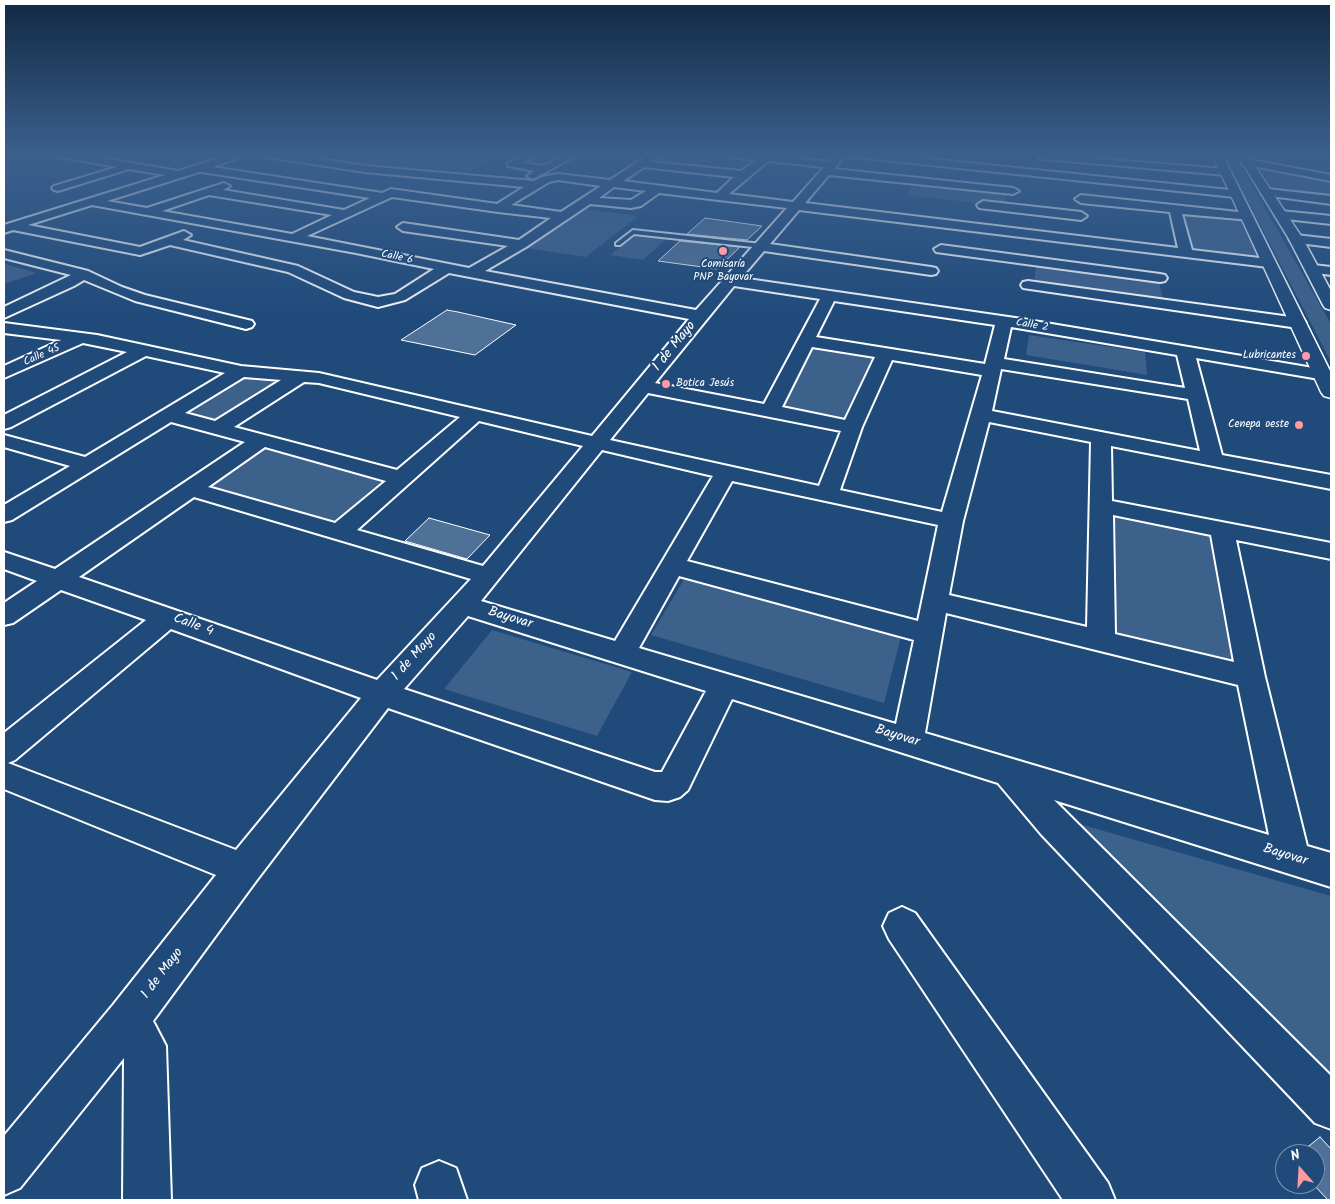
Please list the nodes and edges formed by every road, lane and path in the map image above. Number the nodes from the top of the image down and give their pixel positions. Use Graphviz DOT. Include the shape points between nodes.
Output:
graph roads {
  1 [pos="67,210"];
  2 [pos="139,210"];
  3 [pos="151,210"];
  4 [pos="321,210"];
  5 [pos="355,210"];
  6 [pos="515,210"];
  7 [pos="571,210"];
  8 [pos="792,210"];
  9 [pos="833,210"];
  10 [pos="890,210"];
  11 [pos="1029,210"];
  12 [pos="1081,210"];
  13 [pos="1175,210"];
  14 [pos="1186,210"];
  15 [pos="1244,210"];
  16 [pos="1278,210"];
  17 [pos="146,212"];
  18 [pos="347,214"];
  19 [pos="1281,215"];
  20 [pos="562,216"];
  21 [pos="886,216"];
  22 [pos="1081,216"];
  23 [pos="1247,217"];
  24 [pos="420,219"];
  25 [pos="1331,220"];
  26 [pos="213,224"];
  27 [pos="952,225"];
  28 [pos="403,227"];
  29 [pos="8,228"];
  30 [pos="293,238"];
  31 [pos="1296,239"];
  32 [pos="1078,240"];
  33 [pos="169,241"];
  34 [pos="1331,243"];
  35 [pos="521,244"];
  36 [pos="618,244"];
  37 [pos="762,247"];
  38 [pos="356,249"];
  39 [pos="941,249"];
  40 [pos="1153,249"];
  41 [pos="1186,253"];
  42 [pos="4,254"];
  43 [pos="1032,262"];
  44 [pos="1268,263"];
  45 [pos="446,268"];
  46 [pos="1313,268"];
  47 [pos="931,271"];
  48 [pos="1331,271"];
  49 [pos="471,273"];
  50 [pos="83,274"];
  51 [pos="1160,278"];
  52 [pos="732,280"];
  53 [pos="1028,286"];
  54 [pos="829,296"];
  55 [pos="920,296"];
  56 [pos="1331,302"];
  57 [pos="1165,305"];
  58 [pos="4,313"];
  59 [pos="1018,315"];
  60 [pos="700,316"];
  61 [pos="1298,323"];
  62 [pos="246,324"];
  63 [pos="4,328"];
  64 [pos="80,338"];
  65 [pos="807,341"];
  66 [pos="144,350"];
  67 [pos="1185,351"];
  68 [pos="886,353"];
  69 [pos="993,367"];
  70 [pos="240,371"];
  71 [pos="4,373"];
  72 [pos="1327,375"];
  73 [pos="300,377"];
  74 [pos="643,386"];
  75 [pos="1331,392"];
  76 [pos="1196,395"];
  77 [pos="770,411"];
  78 [pos="475,414"];
  79 [pos="169,415"];
  80 [pos="981,415"];
  81 [pos="4,423"];
  82 [pos="220,427"];
  83 [pos="852,427"];
  84 [pos="1101,437"];
  85 [pos="263,440"];
  86 [pos="4,441"];
  87 [pos="597,442"];
  88 [pos="1213,459"];
  89 [pos="88,464"];
  90 [pos="726,473"];
  91 [pos="401,478"];
  92 [pos="1331,482"];
  93 [pos="191,489"];
  94 [pos="827,495"];
  95 [pos="1102,506"];
  96 [pos="4,514"];
  97 [pos="951,522"];
  98 [pos="1222,530"];
  99 [pos="340,532"];
  100 [pos="1331,551"];
  101 [pos="4,560"];
  102 [pos="673,566"];
  103 [pos="489,576"];
  104 [pos="58,579"];
  105 [pos="936,601"];
  106 [pos="463,605"];
  107 [pos="4,616"];
  108 [pos="168,618"];
  109 [pos="929,634"];
  110 [pos="1101,642"];
  111 [pos="622,653"];
  112 [pos="1251,677"];
  113 [pos="724,685"];
  114 [pos="382,694"];
  115 [pos="908,739"];
  116 [pos="4,752"];
  117 [pos="1010,773"];
  118 [pos="4,775"];
  119 [pos="1292,858"];
  120 [pos="243,869"];
  121 [pos="1331,870"];
  122 [pos="902,926"];
  123 [pos="128,1020"];
  124 [pos="1331,1106"];
  125 [pos="4,1172"];
  126 [pos="147,1200"];
  127 [pos="1092,1200"];
  1 -- 29 [label="street"];
  2 -- 17 [label="street, Calle 6"];
  3 -- 17 [label="street"];
  4 -- 18 [label="street"];
  5 -- 18 [label="street"];
  6 -- 20 [label="street"];
  7 -- 20 [label="street"];
  8 -- 37 [label="street, 1 de Mayo"];
  9 -- 21 [label="street"];
  10 -- 21 [label="street"];
  11 -- 22 [label="street"];
  12 -- 22 [label="street"];
  13 -- 41 [label="street"];
  14 -- 23 [label="street"];
  15 -- 23 [label="main road"];
  16 -- 19 [label="main road"];
  17 -- 26 [label="street, Calle 6"];
  18 -- 30 [label="street"];
  19 -- 25 [label="street"];
  19 -- 31 [label="main road"];
  20 -- 35 [label="street"];
  21 -- 27 [label="street"];
  22 -- 32 [label="street"];
  23 -- 44 [label="main road"];
  24 -- 28 [label="street"];
  26 -- 30 [label="street, Calle 6"];
  26 -- 33 [label="street"];
  27 -- 32 [label="street"];
  27 -- 39 [label="street"];
  28 -- 35 [label="street"];
  28 -- 38 [label="street"];
  29 -- 33 [label="street" via="140,251"];
  30 -- 38 [label="street, Calle 6"];
  31 -- 34 [label="street"];
  31 -- 46 [label="main road"];
  32 -- 40 [label="street"];
  33 -- 45 [label="street" via="293,269 349,296 378,302 400,297"];
  35 -- 49 [label="street"];
  36 -- 37 [label="lane" via="634,232"];
  37 -- 47 [label="street"];
  37 -- 52 [label="street, 1 de Mayo"];
  38 -- 45 [label="street, Calle 6"];
  39 -- 43 [label="street"];
  39 -- 47 [label="street"];
  40 -- 41 [label="street"];
  40 -- 51 [label="street"];
  41 -- 44 [label="street"];
  42 -- 50 [label="street"];
  43 -- 51 [label="street"];
  43 -- 53 [label="street"];
  44 -- 61 [label="main road"];
  45 -- 49 [label="street, Calle 6"];
  46 -- 48 [label="street"];
  46 -- 56 [label="main road"];
  47 -- 55 [label="street"];
  49 -- 60 [label="street, Calle 6"];
  50 -- 58 [label="street" via="69,284"];
  50 -- 62 [label="street" via="140,298"];
  51 -- 57 [label="street"];
  52 -- 54 [label="street, Calle 2"];
  52 -- 60 [label="street, 1 de Mayo"];
  53 -- 57 [label="street"];
  53 -- 59 [label="street"];
  54 -- 55 [label="street, Calle 2"];
  54 -- 65 [label="street"];
  55 -- 59 [label="street, Calle 2"];
  57 -- 61 [label="street"];
  59 -- 67 [label="street, Calle 2"];
  59 -- 69 [label="street"];
  60 -- 74 [label="street, 1 de Mayo"];
  61 -- 72 [label="main road"];
  63 -- 64 [label="street"];
  64 -- 66 [label="street"];
  64 -- 71 [label="street, Calle 45"];
  65 -- 68 [label="street"];
  65 -- 77 [label="street"];
  66 -- 70 [label="street"];
  66 -- 81 [label="street"];
  67 -- 72 [label="street, Calle 2"];
  67 -- 76 [label="street"];
  68 -- 69 [label="street"];
  68 -- 83 [label="street"];
  69 -- 76 [label="street"];
  69 -- 80 [label="street"];
  70 -- 73 [label="street"];
  70 -- 79 [label="street"];
  72 -- 75 [label="main road"];
  73 -- 78 [label="street" via="319,378"];
  73 -- 82 [label="street"];
  74 -- 77 [label="street"];
  74 -- 87 [label="street, 1 de Mayo"];
  76 -- 88 [label="street"];
  77 -- 83 [label="street"];
  78 -- 87 [label="street"];
  78 -- 91 [label="street"];
  79 -- 82 [label="street"];
  79 -- 89 [label="street"];
  80 -- 84 [label="street"];
  80 -- 97 [label="street"];
  82 -- 85 [label="street"];
  83 -- 94 [label="street"];
  84 -- 88 [label="street"];
  84 -- 95 [label="street"];
  85 -- 91 [label="street"];
  85 -- 93 [label="street"];
  86 -- 89 [label="street"];
  87 -- 90 [label="street"];
  87 -- 103 [label="street, 1 de Mayo"];
  88 -- 92 [label="street"];
  89 -- 96 [label="street"];
  90 -- 94 [label="street"];
  90 -- 102 [label="street"];
  91 -- 99 [label="street"];
  93 -- 99 [label="street"];
  93 -- 104 [label="street"];
  94 -- 97 [label="street"];
  95 -- 98 [label="street"];
  95 -- 110 [label="street"];
  97 -- 105 [label="street"];
  98 -- 100 [label="street"];
  98 -- 112 [label="street"];
  99 -- 103 [label="street"];
  101 -- 104 [label="street, Calle 4"];
  102 -- 109 [label="street"];
  102 -- 111 [label="street"];
  103 -- 106 [label="street, 1 de Mayo"];
  104 -- 107 [label="street"];
  104 -- 108 [label="street, Calle 4"];
  105 -- 109 [label="street"];
  105 -- 110 [label="street"];
  106 -- 111 [label="street, Bayovar"];
  106 -- 114 [label="street, 1 de Mayo"];
  108 -- 114 [label="street, Calle 4"];
  108 -- 116 [label="street"];
  109 -- 115 [label="street"];
  110 -- 112 [label="street"];
  111 -- 113 [label="street, Bayovar"];
  112 -- 119 [label="street"];
  113 -- 114 [label="street, Calle 4" via="676,780 668,787 655,786"];
  113 -- 115 [label="street, Bayovar"];
  114 -- 120 [label="street, 1 de Mayo"];
  115 -- 117 [label="street, Bayovar"];
  117 -- 119 [label="street, Bayovar"];
  117 -- 124 [label="street" via="1053,823"];
  118 -- 120 [label="street"];
  119 -- 121 [label="street, Bayovar"];
  120 -- 123 [label="street, 1 de Mayo"];
  122 -- 127 [label="street"];
  123 -- 125 [label="street, 1 de Mayo"];
  123 -- 126 [label="street" via="145,1046"];
}
